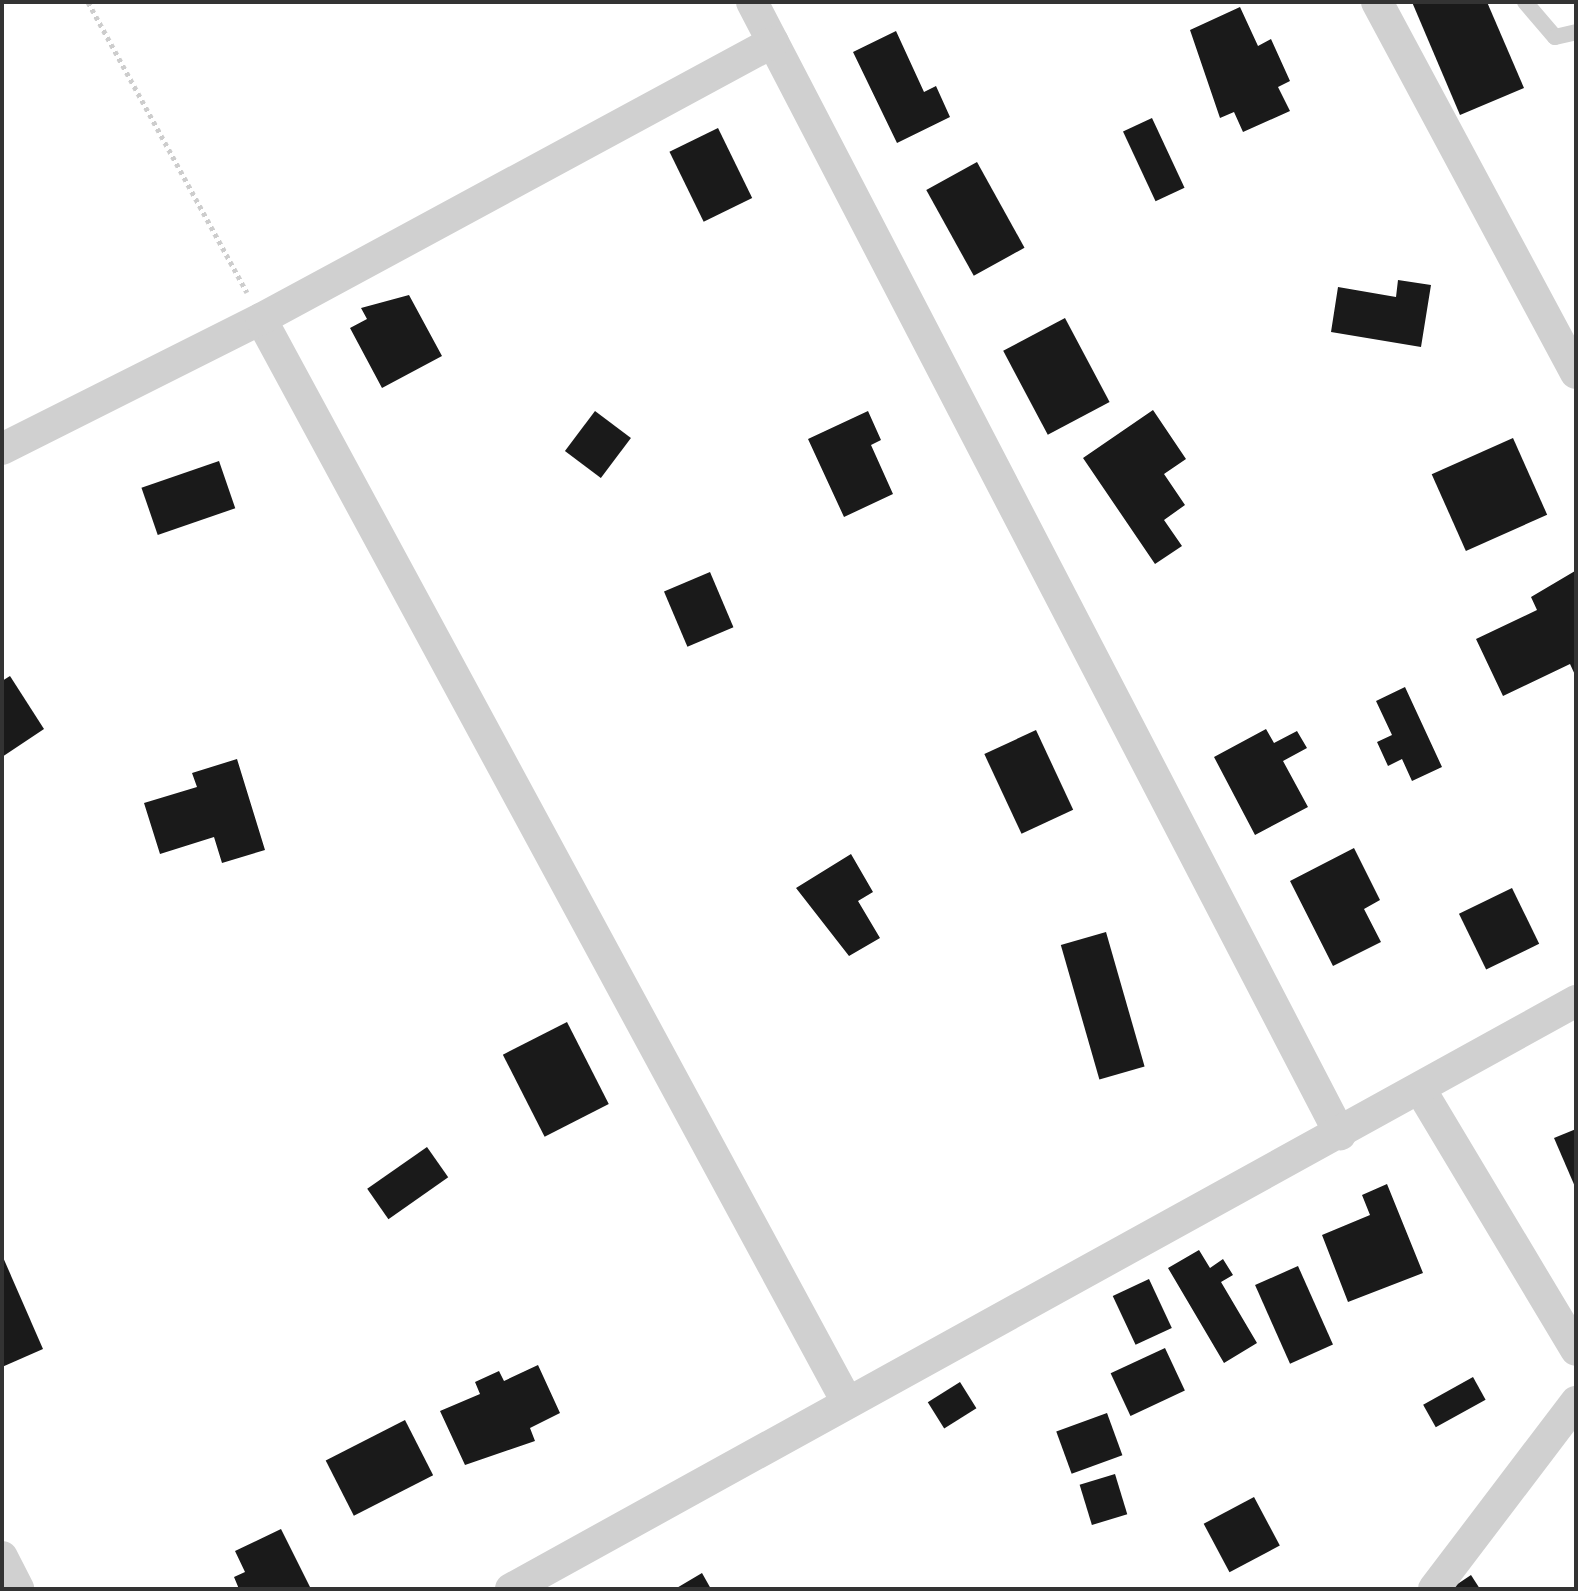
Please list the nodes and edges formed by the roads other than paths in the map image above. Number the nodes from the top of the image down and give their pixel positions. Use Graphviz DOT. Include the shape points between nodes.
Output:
graph roads {
  1 [pos="752,2"];
  2 [pos="1377,2"];
  3 [pos="1525,2"];
  4 [pos="1576,32"];
  5 [pos="773,42"];
  6 [pos="261,319"];
  7 [pos="1576,373"];
  8 [pos="2,449"];
  9 [pos="1576,1001"];
  10 [pos="1420,1089"];
  11 [pos="1340,1134"];
  12 [pos="1576,1350"];
  13 [pos="847,1402"];
  14 [pos="1576,1402"];
  15 [pos="2,1557"];
  16 [pos="18,1589"];
  17 [pos="511,1589"];
  18 [pos="1434,1589"];
  1 -- 5 [label="street"];
  2 -- 7 [label="street"];
  3 -- 4 [label="lane" via="1555,37"];
  5 -- 6 [label="street"];
  5 -- 11 [label="street"];
  6 -- 8 [label="street"];
  6 -- 13 [label="street"];
  9 -- 10 [label="street"];
  10 -- 11 [label="street"];
  10 -- 12 [label="street"];
  11 -- 13 [label="street"];
  13 -- 17 [label="street"];
  14 -- 18 [label="street"];
  15 -- 16 [label="street"];
}
